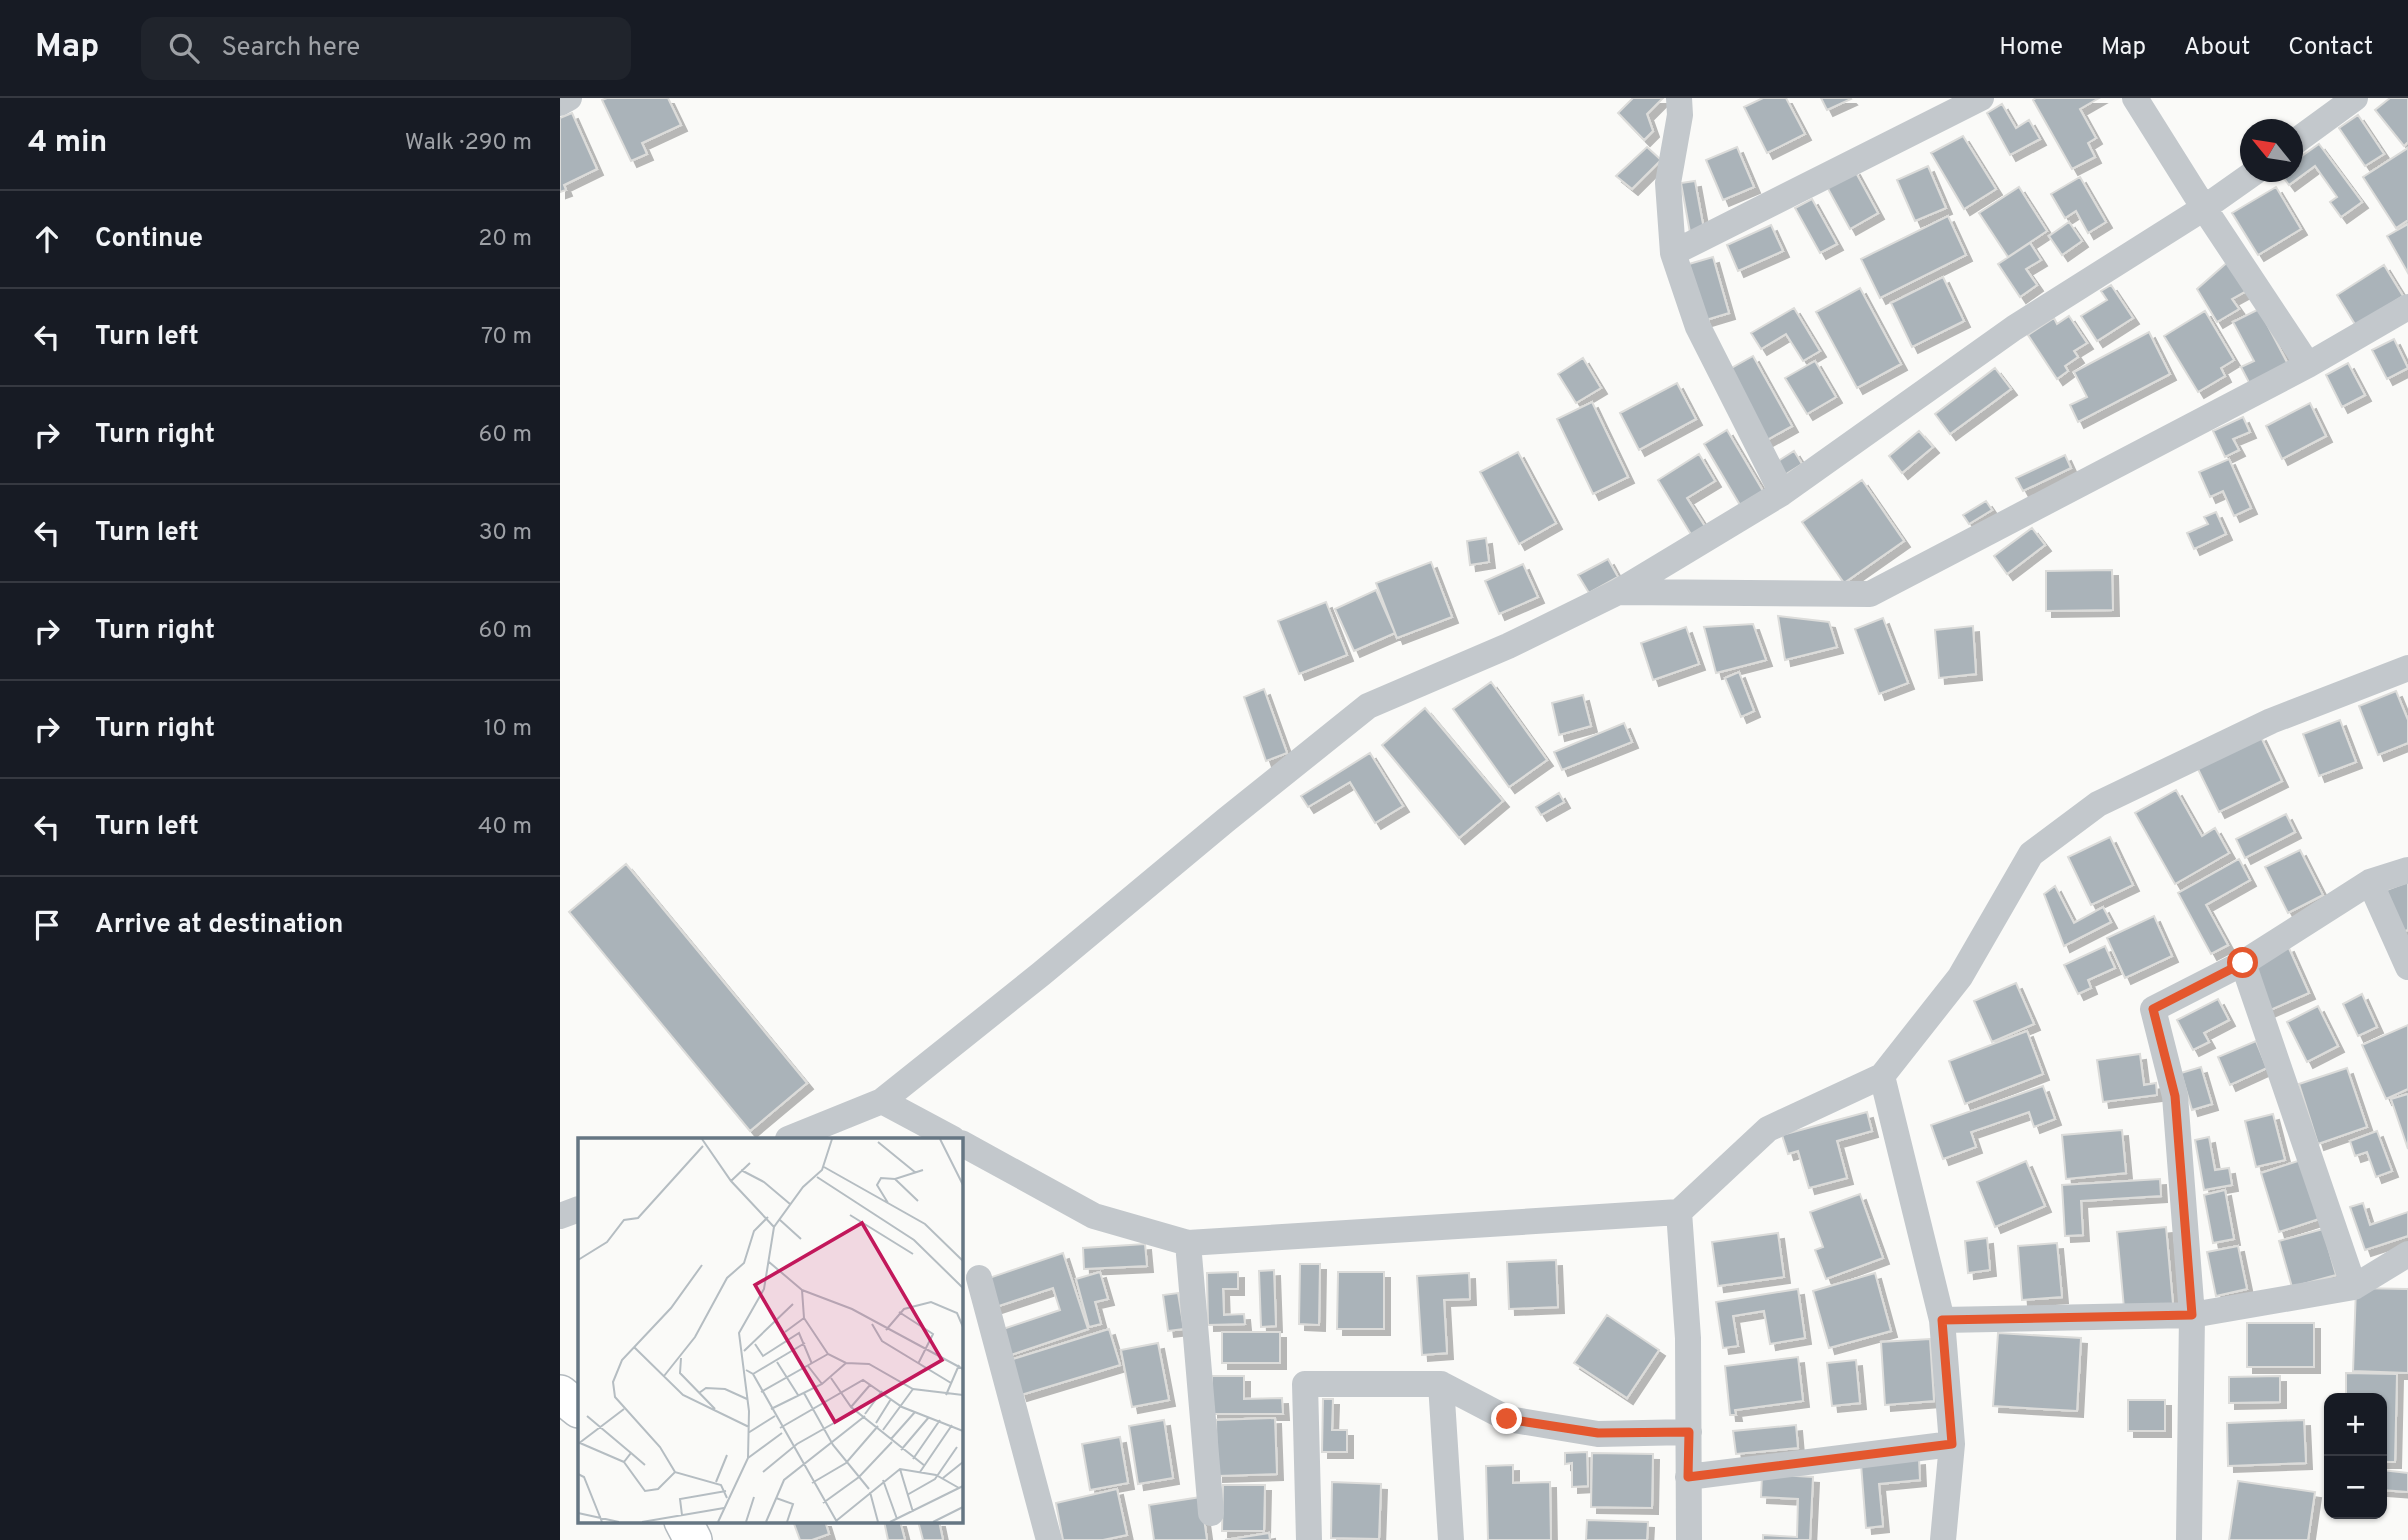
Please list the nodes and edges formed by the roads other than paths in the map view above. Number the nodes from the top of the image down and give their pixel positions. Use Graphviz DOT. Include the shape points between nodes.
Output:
graph roads {
  1 [pos="569,98"];
  2 [pos="1679,98"];
  3 [pos="1981,98"];
  4 [pos="2135,98"];
  5 [pos="2355,98"];
  6 [pos="560,103"];
  7 [pos="2303,136"];
  8 [pos="2241,182"];
  9 [pos="2204,208"];
  10 [pos="1673,253"];
  11 [pos="2408,307"];
  12 [pos="2308,365"];
  13 [pos="1782,493"];
  14 [pos="1618,592"];
  15 [pos="2408,668"];
  16 [pos="2408,870"];
  17 [pos="2370,882"];
  18 [pos="2243,963"];
  19 [pos="2408,967"];
  20 [pos="1882,1076"];
  21 [pos="882,1101"];
  22 [pos="790,1138"];
  23 [pos="951,1138"];
  24 [pos="962,1144"];
  25 [pos="578,1209"];
  26 [pos="1679,1212"];
  27 [pos="560,1216"];
  28 [pos="1188,1243"];
  29 [pos="2408,1254"];
  30 [pos="979,1278"];
  31 [pos="2354,1287"];
  32 [pos="2192,1315"];
  33 [pos="1942,1320"];
  34 [pos="1441,1384"];
  35 [pos="560,1394"];
  36 [pos="578,1408"];
  37 [pos="1689,1432"];
  38 [pos="1952,1444"];
  39 [pos="1688,1477"];
  40 [pos="1211,1513"];
  41 [pos="684,1522"];
  42 [pos="693,1540"];
  43 [pos="1049,1540"];
  44 [pos="1309,1540"];
  45 [pos="1451,1540"];
  46 [pos="1689,1540"];
  47 [pos="1943,1540"];
  48 [pos="2189,1540"];
  1 -- 6 [label="street"];
  2 -- 10 [label="street" via="1668,183"];
  3 -- 10 [label="street"];
  4 -- 9 [label="street"];
  5 -- 7 [label="street"];
  8 -- 9 [label="street"];
  9 -- 12 [label="street"];
  9 -- 13 [label="street" via="2014,328"];
  10 -- 13 [label="street" via="1698,327"];
  11 -- 12 [label="street"];
  12 -- 14 [label="street" via="1870,594"];
  13 -- 14 [label="street"];
  14 -- 21 [label="street" via="1368,706"];
  15 -- 20 [label="street" via="2271,721 2098,804 2031,854 1959,978"];
  16 -- 17 [label="street"];
  17 -- 18 [label="street"];
  17 -- 19 [label="street"];
  18 -- 31 [label="street"];
  18 -- 32 [label="street" via="2153,1009 2175,1096"];
  20 -- 26 [label="street" via="1768,1129"];
  20 -- 33 [label="street"];
  21 -- 22 [label="street"];
  21 -- 23 [label="street"];
  24 -- 28 [label="street" via="1094,1216"];
  25 -- 27 [label="street"];
  26 -- 28 [label="street"];
  26 -- 37 [label="street"];
  28 -- 40 [label="street"];
  29 -- 31 [label="street"];
  30 -- 43 [label="street"];
  31 -- 32 [label="street"];
  32 -- 33 [label="street"];
  32 -- 48 [label="street"];
  33 -- 38 [label="street"];
  34 -- 37 [label="street" via="1507,1419 1598,1433"];
  34 -- 44 [label="street" via="1305,1384"];
  34 -- 45 [label="street"];
  35 -- 36 [label="main road"];
  37 -- 39 [label="street"];
  38 -- 39 [label="street"];
  38 -- 47 [label="street"];
  39 -- 46 [label="street"];
  41 -- 42 [label="main road"];
}
